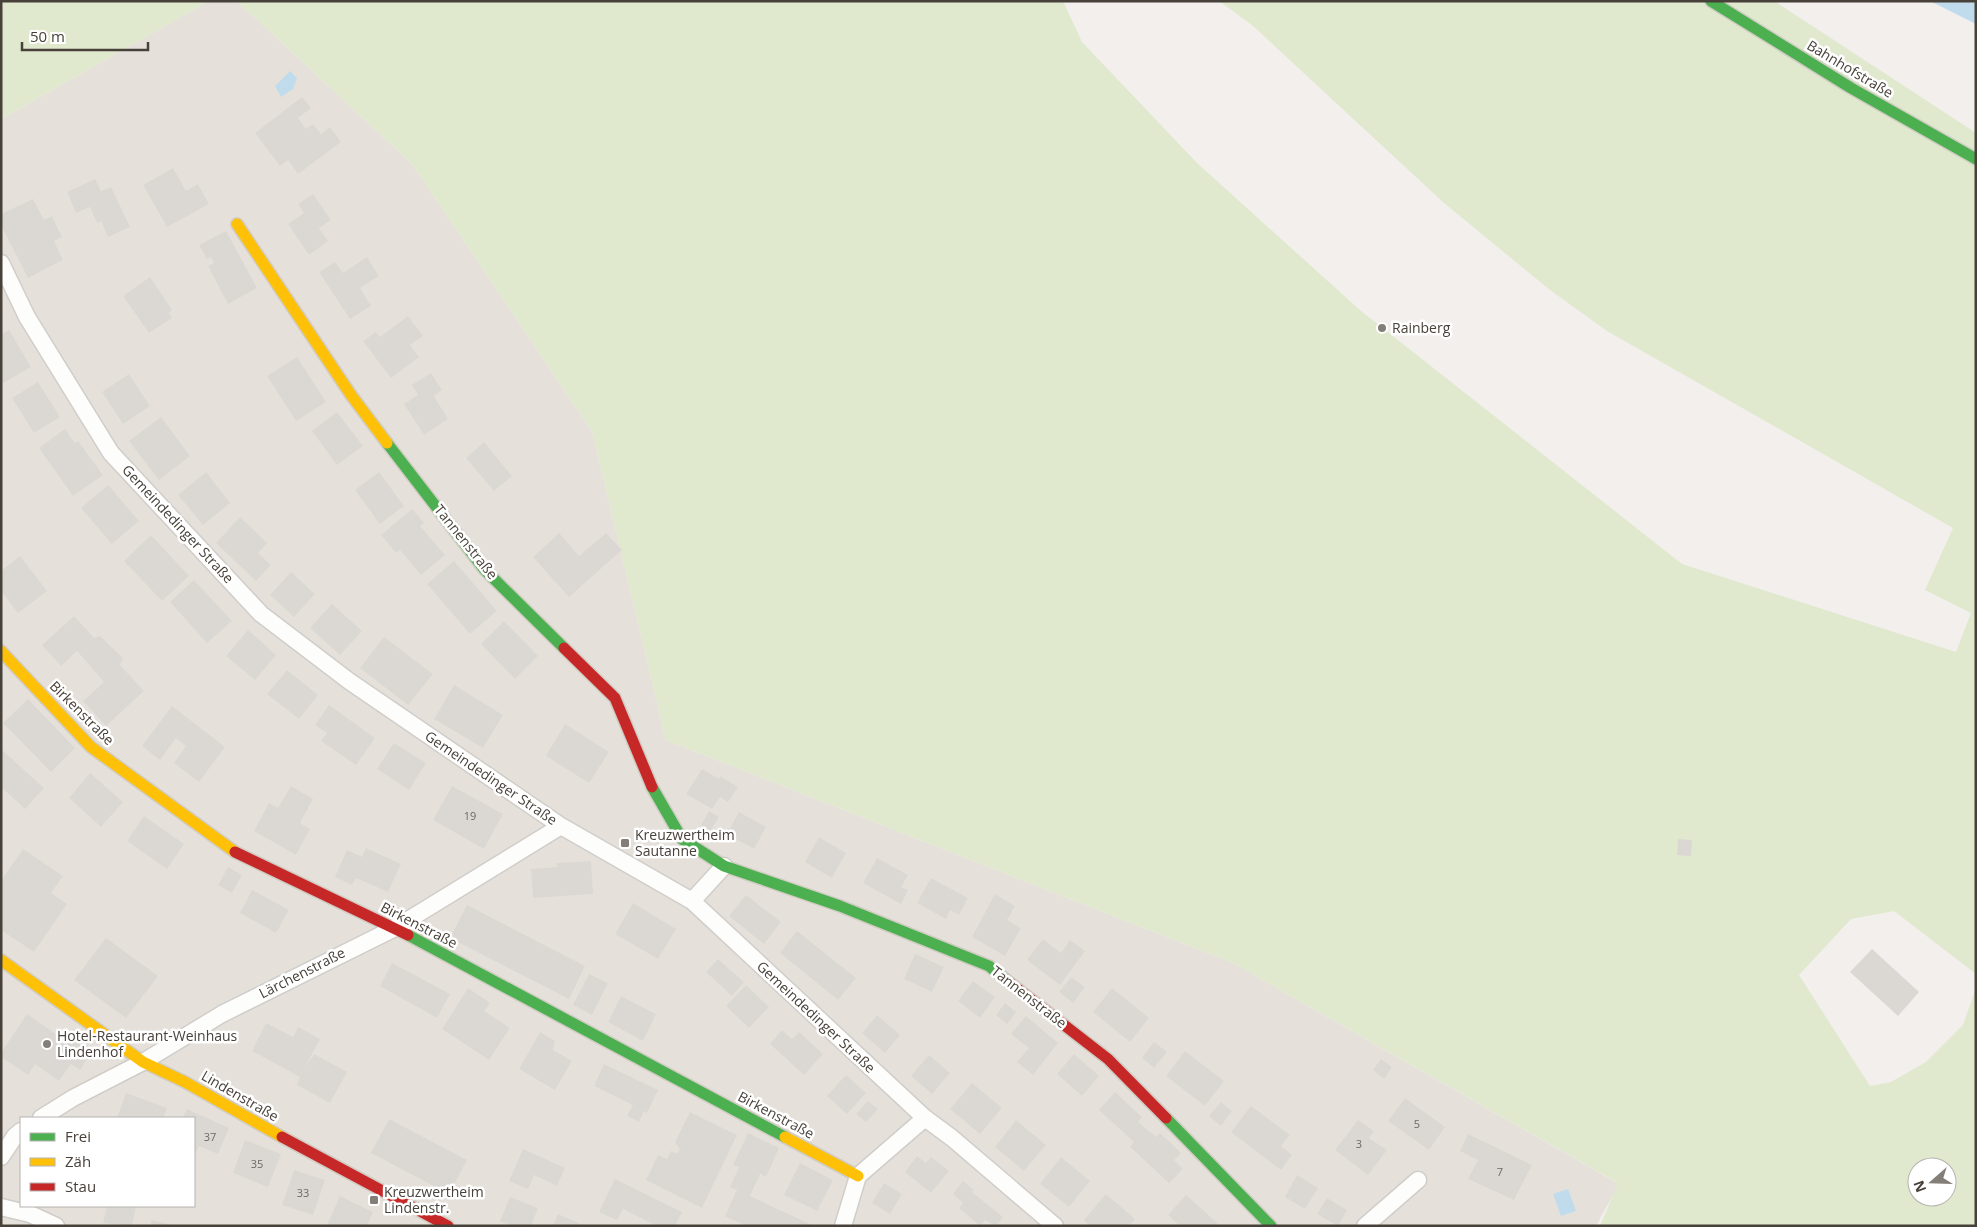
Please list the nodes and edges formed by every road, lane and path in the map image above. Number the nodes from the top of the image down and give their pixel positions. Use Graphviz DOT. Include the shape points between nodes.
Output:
graph roads {
  1 [pos="1711,1"];
  2 [pos="1976,159"];
  3 [pos="237,224"];
  4 [pos="1,263"];
  5 [pos="1,651"];
  6 [pos="561,826"];
  7 [pos="724,866"];
  8 [pos="692,901"];
  9 [pos="394,928"];
  10 [pos="1,960"];
  11 [pos="143,1062"];
  12 [pos="43,1117"];
  13 [pos="925,1118"];
  14 [pos="20,1132"];
  15 [pos="1,1157"];
  16 [pos="858,1176"];
  17 [pos="1418,1180"];
  18 [pos="1,1206"];
  19 [pos="56,1226"];
  20 [pos="448,1226"];
  21 [pos="843,1226"];
  22 [pos="1055,1226"];
  23 [pos="1271,1226"];
  24 [pos="1365,1226"];
  1 -- 2 [label="street, Bahnhofstraße" via="1851,88"];
  3 -- 7 [label="street, Tannenstraße" via="351,395 484,569 615,698 653,789 682,839"];
  4 -- 6 [label="street, Gemeindedinger Straße" via="27,317 111,453 261,614 349,681"];
  5 -- 9 [label="street, Birkenstraße" via="91,747 232,850"];
  6 -- 8 [label="street, Gemeindedinger Straße"];
  6 -- 9 [label="street, Lärchenstraße"];
  7 -- 8 [label="street"];
  7 -- 23 [label="street, Tannenstraße" via="840,906 989,966 1108,1059"];
  8 -- 13 [label="street, Gemeindedinger Straße"];
  9 -- 11 [label="street, Lärchenstraße" via="222,1014"];
  9 -- 16 [label="street, Birkenstraße"];
  10 -- 11 [label="street, Lindenstraße"];
  11 -- 12 [label="street, Lärchenstraße" via="72,1098"];
  11 -- 20 [label="street, Lindenstraße"];
  13 -- 16 [label="street"];
  13 -- 22 [label="street, Gemeindedinger Straße"];
  14 -- 15 [label="street"];
  16 -- 21 [label="street"];
  17 -- 24 [label="street"];
  18 -- 19 [label="street"];
}
